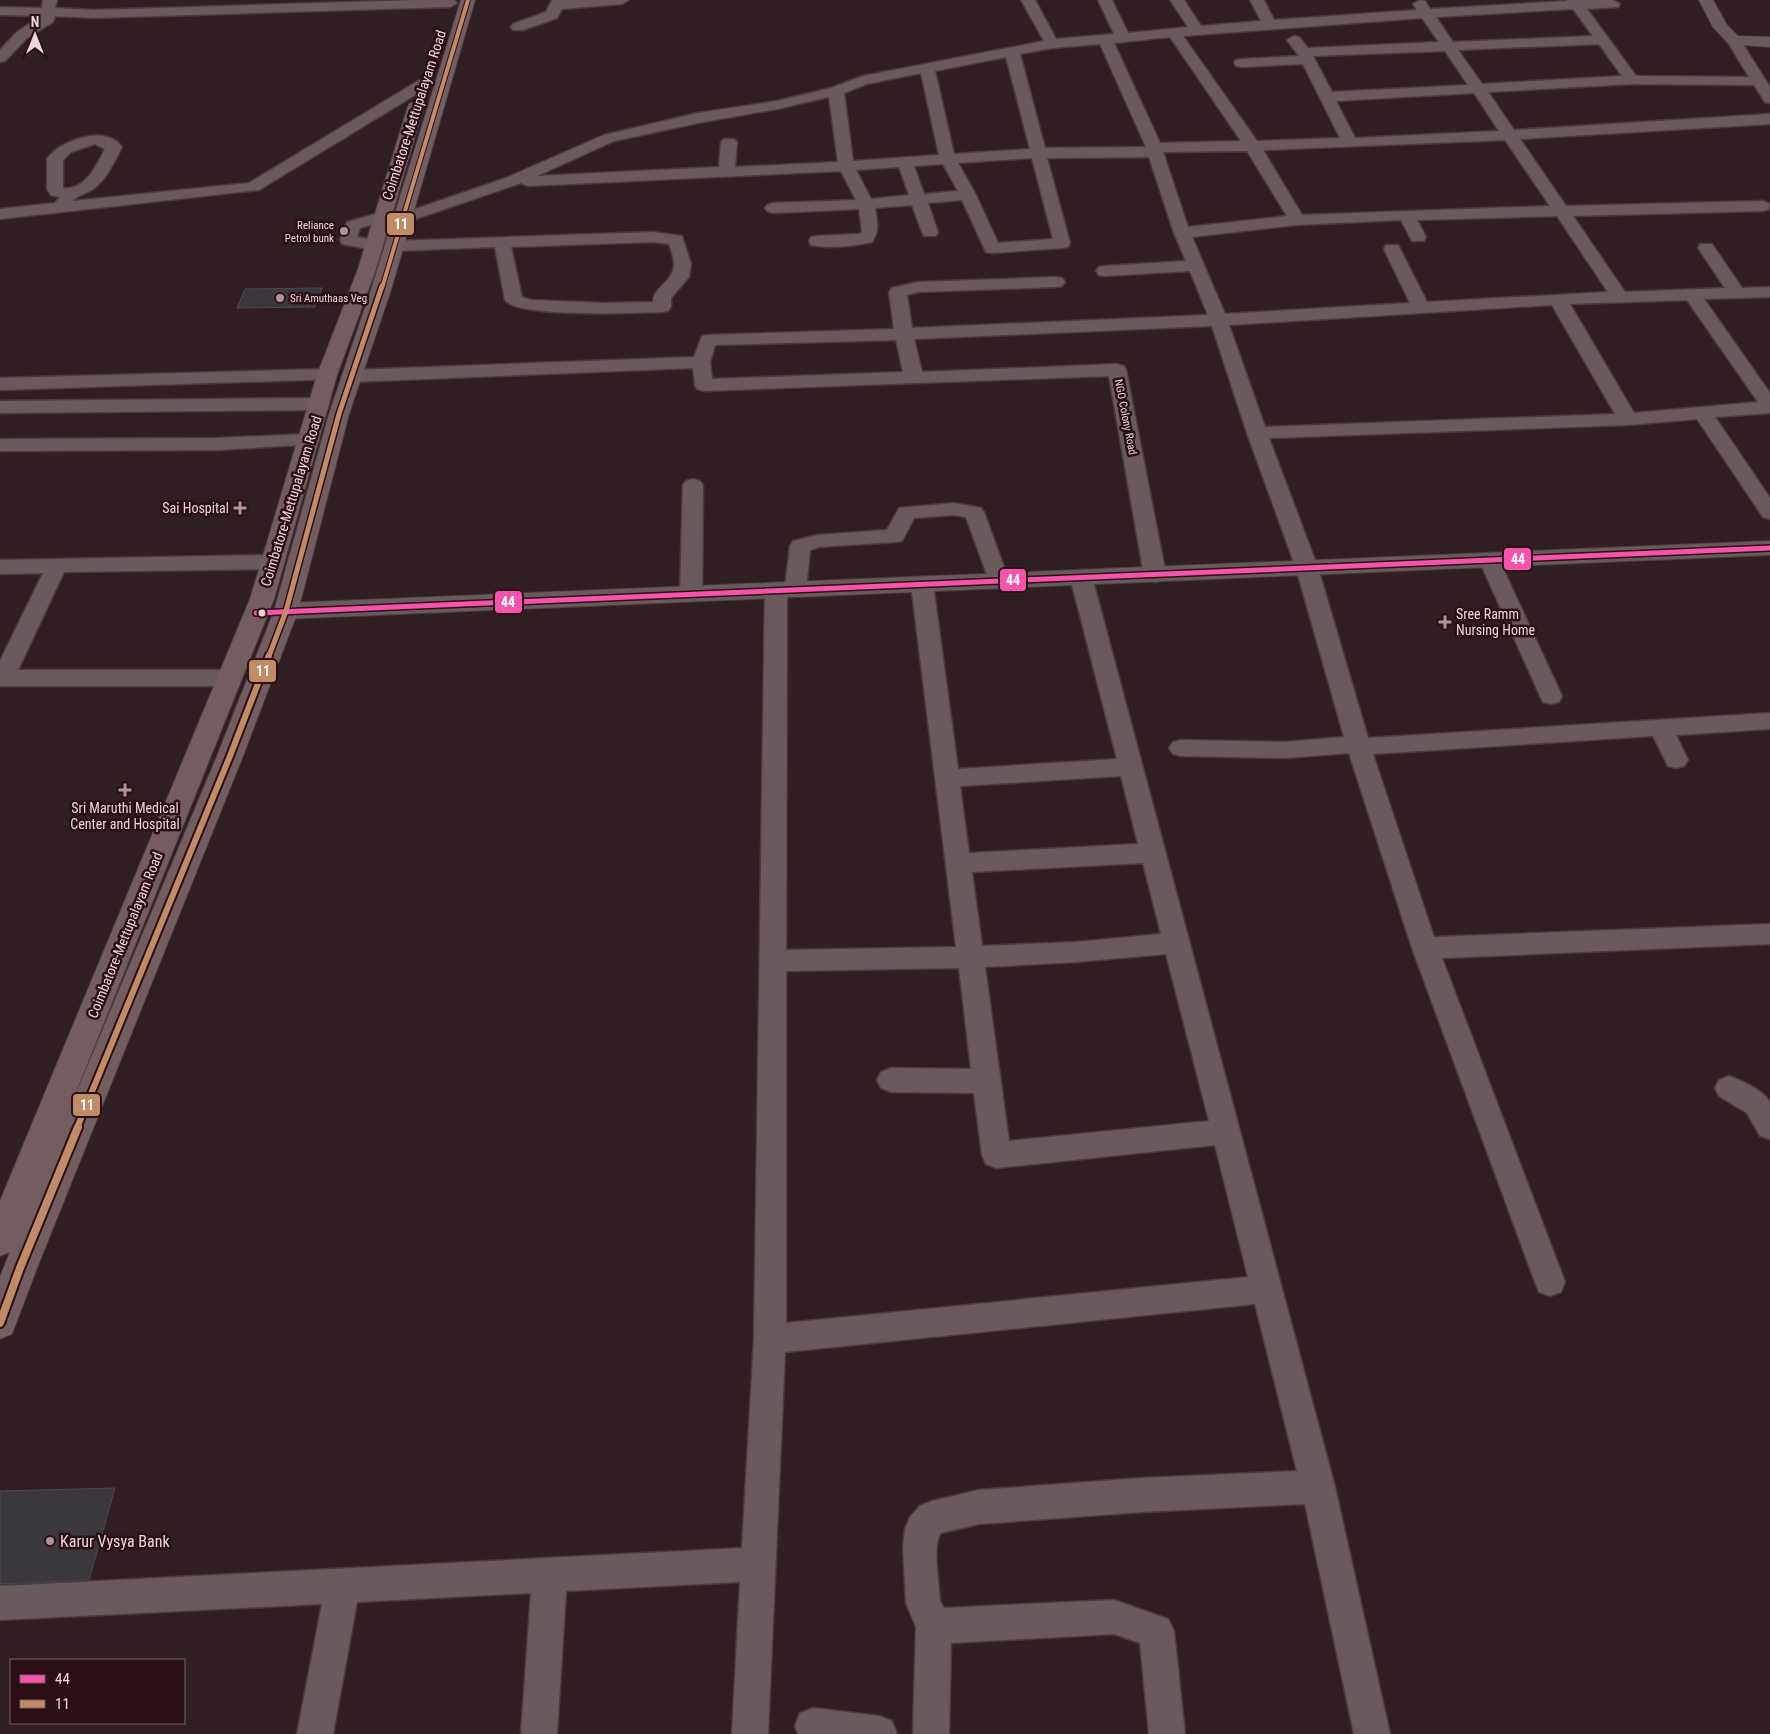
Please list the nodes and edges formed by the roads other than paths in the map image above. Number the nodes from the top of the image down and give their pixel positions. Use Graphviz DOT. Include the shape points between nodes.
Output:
graph roads {
  1 [pos="468,0"];
  2 [pos="622,0"];
  3 [pos="1028,0"];
  4 [pos="1105,0"];
  5 [pos="1177,0"];
  6 [pos="1257,0"];
  7 [pos="1417,0"];
  8 [pos="1706,0"];
  9 [pos="451,2"];
  10 [pos="558,2"];
  11 [pos="1575,3"];
  12 [pos="1501,4"];
  13 [pos="1613,4"];
  14 [pos="49,6"];
  15 [pos="0,11"];
  16 [pos="1427,14"];
  17 [pos="444,21"];
  18 [pos="1276,23"];
  19 [pos="518,27"];
  20 [pos="1198,30"];
  21 [pos="1174,33"];
  22 [pos="1123,38"];
  23 [pos="1105,39"];
  24 [pos="1601,40"];
  25 [pos="1734,41"];
  26 [pos="1770,42"];
  27 [pos="1052,44"];
  28 [pos="1449,46"];
  29 [pos="1012,52"];
  30 [pos="1305,56"];
  31 [pos="0,58"];
  32 [pos="1241,64"];
  33 [pos="927,68"];
  34 [pos="1632,80"];
  35 [pos="1757,81"];
  36 [pos="423,84"];
  37 [pos="1479,89"];
  38 [pos="836,91"];
  39 [pos="1327,97"];
  40 [pos="1770,99"];
  41 [pos="1770,119"];
  42 [pos="1508,136"];
  43 [pos="729,142"];
  44 [pos="1350,143"];
  45 [pos="1253,147"];
  46 [pos="1154,150"];
  47 [pos="1040,153"];
  48 [pos="947,158"];
  49 [pos="905,162"];
  50 [pos="846,166"];
  51 [pos="407,167"];
  52 [pos="727,171"];
  53 [pos="512,181"];
  54 [pos="70,194"];
  55 [pos="968,195"];
  56 [pos="919,200"];
  57 [pos="866,204"];
  58 [pos="1763,206"];
  59 [pos="60,208"];
  60 [pos="773,208"];
  61 [pos="1560,211"];
  62 [pos="0,214"];
  63 [pos="1406,215"];
  64 [pos="392,218"];
  65 [pos="1297,220"];
  66 [pos="930,232"];
  67 [pos="1182,233"];
  68 [pos="1418,237"];
  69 [pos="817,241"];
  70 [pos="502,243"];
  71 [pos="384,246"];
  72 [pos="1706,248"];
  73 [pos="1392,249"];
  74 [pos="1196,266"];
  75 [pos="1105,271"];
  76 [pos="1056,282"];
  77 [pos="1770,292"];
  78 [pos="1736,293"];
  79 [pos="1692,295"];
  80 [pos="1620,297"];
  81 [pos="1558,299"];
  82 [pos="1421,308"];
  83 [pos="1219,320"];
  84 [pos="904,334"];
  85 [pos="701,362"];
  86 [pos="339,375"];
  87 [pos="914,378"];
  88 [pos="0,384"];
  89 [pos="320,404"];
  90 [pos="0,407"];
  91 [pos="1770,407"];
  92 [pos="1703,414"];
  93 [pos="1628,419"];
  94 [pos="1257,432"];
  95 [pos="309,440"];
  96 [pos="0,445"];
  97 [pos="693,484"];
  98 [pos="1770,513"];
  99 [pos="1770,548"];
  100 [pos="1489,560"];
  101 [pos="273,562"];
  102 [pos="58,566"];
  103 [pos="0,567"];
  104 [pos="1306,568"];
  105 [pos="1156,575"];
  106 [pos="1081,577"];
  107 [pos="998,581"];
  108 [pos="922,584"];
  109 [pos="786,590"];
  110 [pos="691,594"];
  111 [pos="286,611"];
  112 [pos="256,613"];
  113 [pos="2,678"];
  114 [pos="230,678"];
  115 [pos="1551,696"];
  116 [pos="1770,721"];
  117 [pos="1660,728"];
  118 [pos="1358,746"];
  119 [pos="1181,748"];
  120 [pos="1676,760"];
  121 [pos="1131,767"];
  122 [pos="948,778"];
  123 [pos="1153,853"];
  124 [pos="958,863"];
  125 [pos="1770,934"];
  126 [pos="1177,943"];
  127 [pos="1425,948"];
  128 [pos="970,957"];
  129 [pos="773,961"];
  130 [pos="891,1080"];
  131 [pos="987,1081"];
  132 [pos="1729,1088"];
  133 [pos="1770,1127"];
  134 [pos="1226,1132"];
  135 [pos="0,1241"];
  136 [pos="1550,1282"];
  137 [pos="1266,1289"];
  138 [pos="0,1323"];
  139 [pos="770,1339"];
  140 [pos="1318,1487"];
  141 [pos="758,1564"];
  142 [pos="550,1575"];
  143 [pos="343,1586"];
  144 [pos="0,1603"];
  145 [pos="934,1626"];
  146 [pos="813,1726"];
  147 [pos="315,1734"];
  148 [pos="539,1734"];
  149 [pos="750,1734"];
  150 [pos="880,1734"];
  151 [pos="931,1734"];
  152 [pos="1167,1734"];
  153 [pos="1372,1734"];
  1 -- 51 [label="highway" via="438,95"];
  2 -- 10 [label="street"];
  3 -- 27 [label="street"];
  4 -- 22 [label="street"];
  5 -- 20 [label="street"];
  6 -- 18 [label="street"];
  7 -- 16 [label="street"];
  8 -- 25 [label="street" via="1721,27"];
  9 -- 14 [label="street" via="94,14"];
  9 -- 17 [label="highway, Coimbatore-Mettupalayam Road"];
  10 -- 19 [label="street" via="552,14"];
  11 -- 12 [label="street"];
  11 -- 13 [label="street"];
  11 -- 24 [label="street"];
  12 -- 16 [label="street"];
  14 -- 15 [label="street"];
  14 -- 31 [label="street" via="48,18 22,35"];
  16 -- 18 [label="street" via="1345,12"];
  16 -- 28 [label="street"];
  18 -- 20 [label="street"];
  18 -- 30 [label="street"];
  20 -- 21 [label="street"];
  21 -- 22 [label="street"];
  21 -- 45 [label="street"];
  22 -- 23 [label="street"];
  23 -- 27 [label="street"];
  23 -- 46 [label="street"];
  24 -- 28 [label="street"];
  24 -- 34 [label="street"];
  25 -- 26 [label="street"];
  25 -- 35 [label="street"];
  27 -- 29 [label="street"];
  28 -- 30 [label="street"];
  28 -- 37 [label="street"];
  29 -- 33 [label="street"];
  29 -- 47 [label="street"];
  30 -- 32 [label="street"];
  30 -- 39 [label="street"];
  33 -- 38 [label="street" via="863,80"];
  33 -- 48 [label="street"];
  34 -- 35 [label="street"];
  34 -- 37 [label="street"];
  35 -- 40 [label="street"];
  36 -- 51 [label="highway, Coimbatore-Mettupalayam Road"];
  36 -- 59 [label="street" via="253,187"];
  37 -- 39 [label="street"];
  37 -- 42 [label="street"];
  38 -- 50 [label="street"];
  38 -- 53 [label="street" via="609,138"];
  39 -- 44 [label="street"];
  41 -- 42 [label="street"];
  42 -- 44 [label="street"];
  42 -- 61 [label="street"];
  43 -- 52 [label="street"];
  44 -- 45 [label="street"];
  45 -- 46 [label="street"];
  45 -- 65 [label="street"];
  46 -- 47 [label="street"];
  46 -- 67 [label="street"];
  47 -- 48 [label="street"];
  47 -- 55 [label="street" via="1062,243 992,248"];
  48 -- 49 [label="street"];
  48 -- 55 [label="street"];
  49 -- 50 [label="street"];
  49 -- 56 [label="street"];
  50 -- 52 [label="street"];
  50 -- 57 [label="street"];
  51 -- 64 [label="highway, Coimbatore-Mettupalayam Road"];
  52 -- 53 [label="street"];
  53 -- 64 [label="street"];
  54 -- 59 [label="street"];
  55 -- 56 [label="street"];
  56 -- 57 [label="street"];
  56 -- 66 [label="street"];
  57 -- 60 [label="street"];
  57 -- 69 [label="street" via="870,231 866,238"];
  58 -- 61 [label="street"];
  59 -- 62 [label="street"];
  61 -- 63 [label="street"];
  61 -- 80 [label="street"];
  63 -- 65 [label="street"];
  63 -- 68 [label="street"];
  64 -- 71 [label="highway, Coimbatore-Mettupalayam Road"];
  65 -- 67 [label="street"];
  67 -- 74 [label="street"];
  70 -- 70 [label="street" via="653,237 676,240 683,264 677,282 662,296 662,307 530,306 514,300"];
  70 -- 71 [label="street"];
  71 -- 86 [label="highway, Coimbatore-Mettupalayam Road" via="367,269"];
  72 -- 78 [label="street"];
  73 -- 82 [label="street"];
  74 -- 75 [label="street"];
  74 -- 83 [label="street"];
  76 -- 84 [label="street" via="918,287 898,292"];
  77 -- 78 [label="street"];
  78 -- 79 [label="street"];
  79 -- 80 [label="street"];
  79 -- 91 [label="street"];
  80 -- 81 [label="street"];
  81 -- 82 [label="street"];
  81 -- 93 [label="street"];
  82 -- 83 [label="street"];
  83 -- 84 [label="street"];
  83 -- 94 [label="street"];
  84 -- 85 [label="street" via="708,340"];
  84 -- 87 [label="street"];
  85 -- 86 [label="street"];
  85 -- 87 [label="street" via="704,385"];
  86 -- 88 [label="street"];
  86 -- 89 [label="highway, Coimbatore-Mettupalayam Road"];
  86 -- 111 [label="highway"];
  87 -- 105 [label="street, NGO Colony Road" via="1116,370"];
  89 -- 90 [label="street"];
  89 -- 95 [label="highway, Coimbatore-Mettupalayam Road"];
  91 -- 92 [label="street"];
  92 -- 93 [label="street"];
  92 -- 98 [label="street"];
  93 -- 94 [label="street"];
  94 -- 104 [label="street"];
  95 -- 96 [label="street" via="219,444"];
  95 -- 101 [label="highway, Coimbatore-Mettupalayam Road"];
  97 -- 110 [label="street"];
  99 -- 100 [label="street"];
  100 -- 104 [label="street"];
  100 -- 115 [label="street"];
  101 -- 102 [label="street"];
  101 -- 112 [label="highway, Coimbatore-Mettupalayam Road"];
  102 -- 103 [label="street"];
  102 -- 113 [label="street"];
  104 -- 105 [label="street"];
  104 -- 118 [label="street"];
  105 -- 106 [label="street"];
  106 -- 107 [label="street"];
  106 -- 121 [label="street"];
  107 -- 108 [label="street"];
  107 -- 109 [label="street" via="974,512 954,509 906,512 896,536 818,541 800,546"];
  108 -- 109 [label="street"];
  108 -- 122 [label="street"];
  109 -- 110 [label="street"];
  109 -- 129 [label="street"];
  110 -- 111 [label="street"];
  111 -- 112 [label="highway"];
  111 -- 138 [label="highway"];
  112 -- 114 [label="highway, Coimbatore-Mettupalayam Road"];
  113 -- 114 [label="street"];
  114 -- 135 [label="highway, Coimbatore-Mettupalayam Road"];
  116 -- 117 [label="street"];
  117 -- 118 [label="street"];
  117 -- 120 [label="street"];
  118 -- 119 [label="street" via="1284,750"];
  118 -- 127 [label="street"];
  121 -- 122 [label="street"];
  121 -- 123 [label="street"];
  122 -- 124 [label="street"];
  123 -- 124 [label="street"];
  123 -- 126 [label="street"];
  124 -- 128 [label="street"];
  125 -- 127 [label="street"];
  126 -- 128 [label="street"];
  126 -- 134 [label="street"];
  127 -- 136 [label="street"];
  128 -- 129 [label="street"];
  128 -- 131 [label="street"];
  129 -- 139 [label="street"];
  130 -- 131 [label="street"];
  131 -- 134 [label="street" via="996,1155"];
  132 -- 133 [label="street" via="1757,1105"];
  134 -- 137 [label="street"];
  137 -- 139 [label="street"];
  137 -- 140 [label="street"];
  139 -- 141 [label="street"];
  140 -- 145 [label="street" via="1142,1494 979,1507 932,1518 922,1529 920,1578 923,1603"];
  140 -- 153 [label="street"];
  141 -- 142 [label="street"];
  141 -- 149 [label="street"];
  142 -- 143 [label="street"];
  142 -- 148 [label="street"];
  143 -- 144 [label="street"];
  143 -- 147 [label="street"];
  145 -- 151 [label="street"];
  145 -- 152 [label="street" via="1114,1617 1156,1631"];
  146 -- 150 [label="street"];
}
